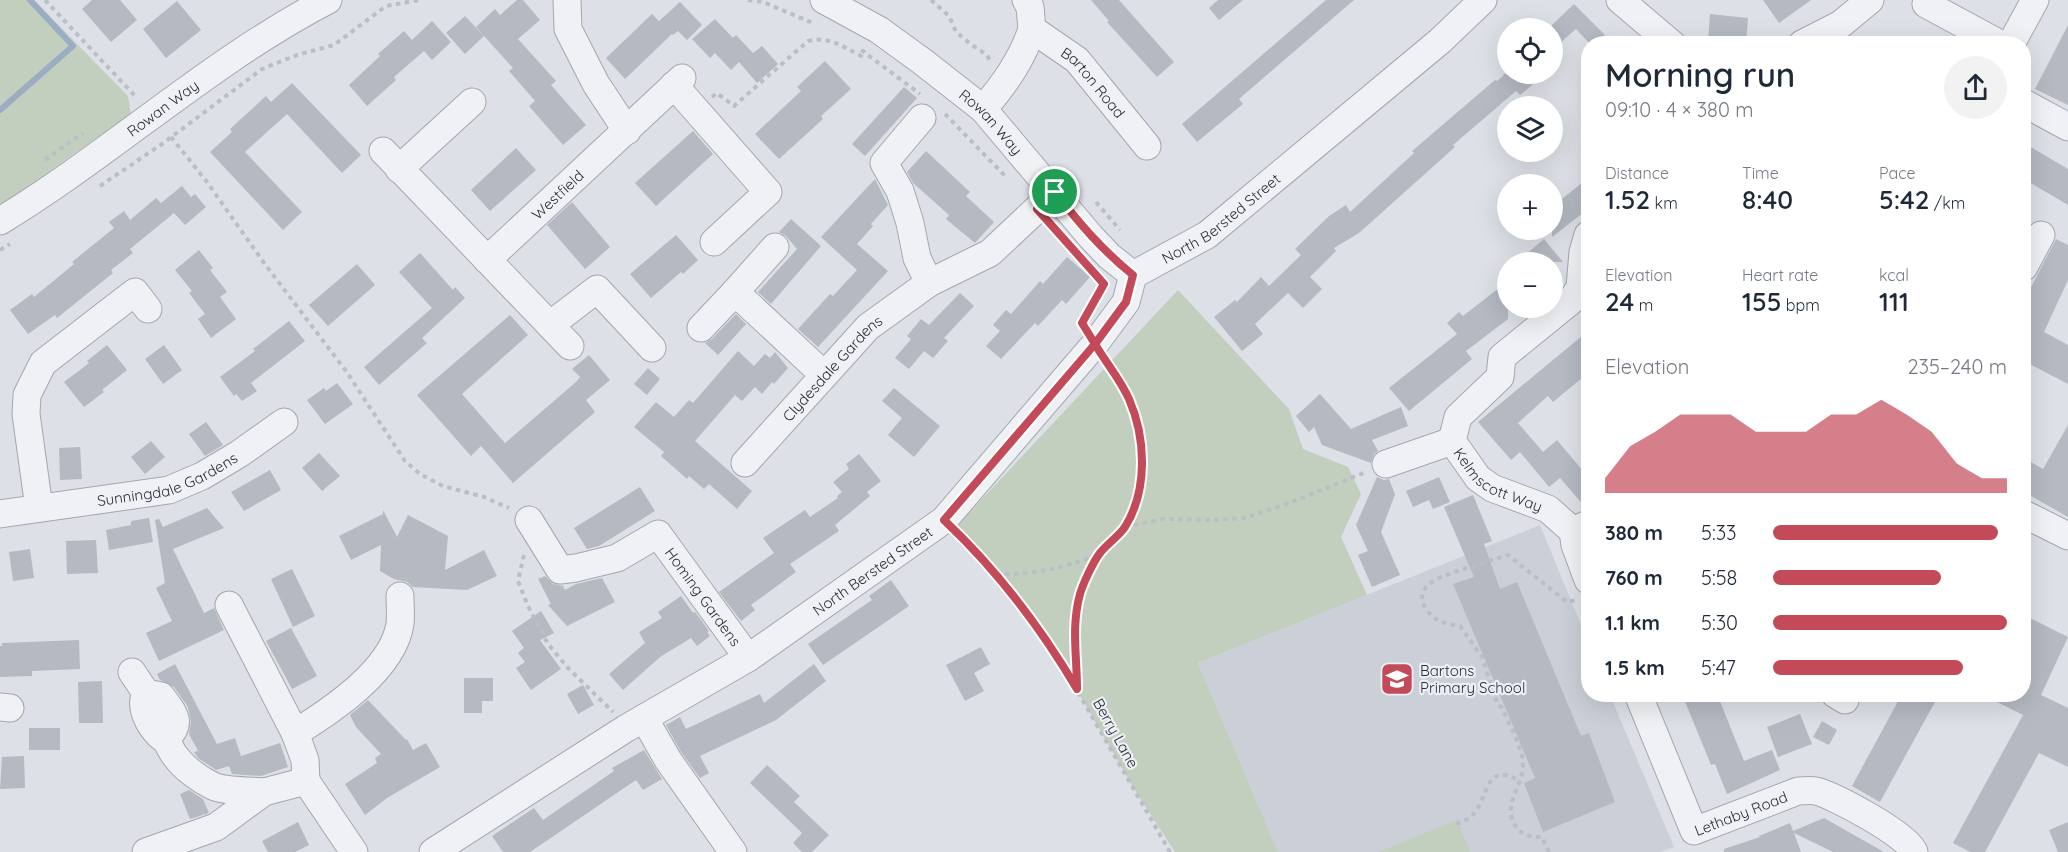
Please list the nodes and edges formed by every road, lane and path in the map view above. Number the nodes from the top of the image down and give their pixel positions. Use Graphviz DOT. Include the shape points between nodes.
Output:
graph roads {
  1 [pos="45,0"];
  2 [pos="328,0"];
  3 [pos="419,0"];
  4 [pos="567,0"];
  5 [pos="748,0"];
  6 [pos="932,0"];
  7 [pos="1026,0"];
  8 [pos="1483,0"];
  9 [pos="1620,0"];
  10 [pos="1870,0"];
  11 [pos="2035,0"];
  12 [pos="1926,4"];
  13 [pos="821,13"];
  14 [pos="1032,29"];
  15 [pos="1663,36"];
  16 [pos="1818,36"];
  17 [pos="1985,36"];
  18 [pos="2015,36"];
  19 [pos="871,40"];
  20 [pos="846,41"];
  21 [pos="1004,84"];
  22 [pos="135,96"];
  23 [pos="472,102"];
  24 [pos="2031,107"];
  25 [pos="930,109"];
  26 [pos="983,109"];
  27 [pos="696,111"];
  28 [pos="2068,127"];
  29 [pos="627,131"];
  30 [pos="171,137"];
  31 [pos="1147,146"];
  32 [pos="93,190"];
  33 [pos="1046,201"];
  34 [pos="8,230"];
  35 [pos="2041,235"];
  36 [pos="714,242"];
  37 [pos="775,247"];
  38 [pos="0,250"];
  39 [pos="2031,254"];
  40 [pos="487,260"];
  41 [pos="1133,275"];
  42 [pos="1581,275"];
  43 [pos="1096,276"];
  44 [pos="929,283"];
  45 [pos="735,291"];
  46 [pos="1093,304"];
  47 [pos="148,309"];
  48 [pos="550,325"];
  49 [pos="701,328"];
  50 [pos="1095,344"];
  51 [pos="570,346"];
  52 [pos="652,348"];
  53 [pos="824,374"];
  54 [pos="284,422"];
  55 [pos="1452,441"];
  56 [pos="745,463"];
  57 [pos="1386,464"];
  58 [pos="39,508"];
  59 [pos="0,514"];
  60 [pos="521,514"];
  61 [pos="2031,518"];
  62 [pos="944,520"];
  63 [pos="1124,527"];
  64 [pos="1581,527"];
  65 [pos="2068,536"];
  66 [pos="524,551"];
  67 [pos="1100,554"];
  68 [pos="995,574"];
  69 [pos="1581,579"];
  70 [pos="1581,592"];
  71 [pos="400,596"];
  72 [pos="229,605"];
  73 [pos="748,658"];
  74 [pos="139,683"];
  75 [pos="1077,689"];
  76 [pos="1641,702"];
  77 [pos="634,724"];
  78 [pos="295,733"];
  79 [pos="1518,780"];
  80 [pos="306,782"];
  81 [pos="264,792"];
  82 [pos="1456,824"];
  83 [pos="1697,841"];
  84 [pos="146,852"];
  85 [pos="354,852"];
  86 [pos="433,852"];
  87 [pos="733,852"];
  88 [pos="1170,852"];
  89 [pos="1549,852"];
  90 [pos="1914,852"];
  1 -- 22 [label="path"];
  2 -- 34 [label="street, Rowan Way" via="250,47"];
  3 -- 30 [label="path" via="386,6 334,45 262,69"];
  4 -- 29 [label="street" via="568,29 596,84"];
  5 -- 13 [label="path"];
  6 -- 21 [label="path" via="949,16 956,32 987,55"];
  7 -- 14 [label="street"];
  8 -- 41 [label="street, North Bersted Street" via="1440,41 1206,235"];
  9 -- 15 [label="street"];
  10 -- 16 [label="street" via="1841,24"];
  11 -- 18 [label="street"];
  12 -- 17 [label="street"];
  13 -- 19 [label="street, Rowan Way"];
  14 -- 21 [label="street" via="1026,49"];
  14 -- 31 [label="street, Barton Road" via="1077,60"];
  19 -- 20 [label="path"];
  19 -- 25 [label="path"];
  19 -- 26 [label="street, Rowan Way" via="923,62"];
  19 -- 27 [label="path" via="861,56 832,40 808,41 734,106 717,93"];
  21 -- 26 [label="street"];
  23 -- 40 [label="street" via="391,160"];
  24 -- 28 [label="street"];
  25 -- 33 [label="path" via="951,118"];
  25 -- 44 [label="street" via="884,163 900,191 917,258"];
  26 -- 33 [label="street, Rowan Way"];
  27 -- 29 [label="street, Westfield" via="678,82"];
  27 -- 36 [label="street" via="768,192"];
  29 -- 40 [label="street, Westfield"];
  30 -- 32 [label="path"];
  30 -- 60 [label="path" via="346,370 405,461 443,486 484,497"];
  33 -- 41 [label="street, Rowan Way"];
  33 -- 44 [label="street, Clydesdale Gardens" via="990,253"];
  34 -- 38 [label="path"];
  35 -- 39 [label="street"];
  37 -- 45 [label="street"];
  40 -- 48 [label="street"];
  41 -- 50 [label="street, North Bersted Street" via="1126,302"];
  42 -- 55 [label="street, Kelmscott Way" via="1580,287 1572,300 1502,357 1500,377 1458,417"];
  43 -- 46 [label="path" via="1104,284"];
  44 -- 53 [label="street, Clydesdale Gardens" via="868,327"];
  45 -- 49 [label="street"];
  45 -- 53 [label="street"];
  47 -- 58 [label="street" via="135,292 43,363 34,379 27,395 26,414"];
  48 -- 51 [label="street"];
  48 -- 52 [label="street" via="597,289"];
  50 -- 62 [label="street, North Bersted Street"];
  50 -- 63 [label="path" via="1129,400 1138,431 1140,489"];
  53 -- 56 [label="street, Clydesdale Gardens"];
  54 -- 58 [label="street, Sunningdale Gardens" via="202,476 169,490"];
  55 -- 57 [label="street"];
  55 -- 64 [label="street, Kelmscott Way" via="1478,478 1492,488 1548,509"];
  57 -- 63 [label="path" via="1244,518 1163,519"];
  58 -- 59 [label="street, Sunningdale Gardens"];
  60 -- 73 [label="street, Homing Gardens" via="560,570 617,558 658,534"];
  61 -- 65 [label="street"];
  62 -- 68 [label="path, Berry Lane"];
  62 -- 73 [label="street, North Bersted Street"];
  63 -- 67 [label="path"];
  64 -- 69 [label="street" via="1575,545"];
  66 -- 77 [label="path" via="518,581 548,644 618,717"];
  67 -- 68 [label="path" via="1047,571"];
  67 -- 75 [label="path" via="1080,592 1076,615"];
  68 -- 75 [label="path, Berry Lane" via="1053,649"];
  70 -- 79 [label="path" via="1567,602 1508,555 1438,578 1423,593 1424,606 1431,616 1460,626 1482,657 1497,703 1522,753 1523,768"];
  71 -- 78 [label="street" via="400,624 387,654 363,684 336,708"];
  72 -- 78 [label="street"];
  73 -- 77 [label="street, North Bersted Street"];
  74 -- 81 [label="street" via="145,714 177,759 196,776 225,790"];
  75 -- 88 [label="path, Berry Lane"];
  76 -- 83 [label="street, Lethaby Road"];
  77 -- 86 [label="street, North Bersted Street"];
  77 -- 87 [label="street" via="668,760"];
  78 -- 80 [label="street"];
  79 -- 82 [label="path" via="1497,775 1488,783 1475,813"];
  79 -- 89 [label="path" via="1511,821 1521,832 1542,837"];
  80 -- 81 [label="street"];
  80 -- 85 [label="street"];
  81 -- 84 [label="street" via="216,827"];
  83 -- 90 [label="street, Lethaby Road" via="1798,791 1814,790 1855,808 1892,831"];
}
